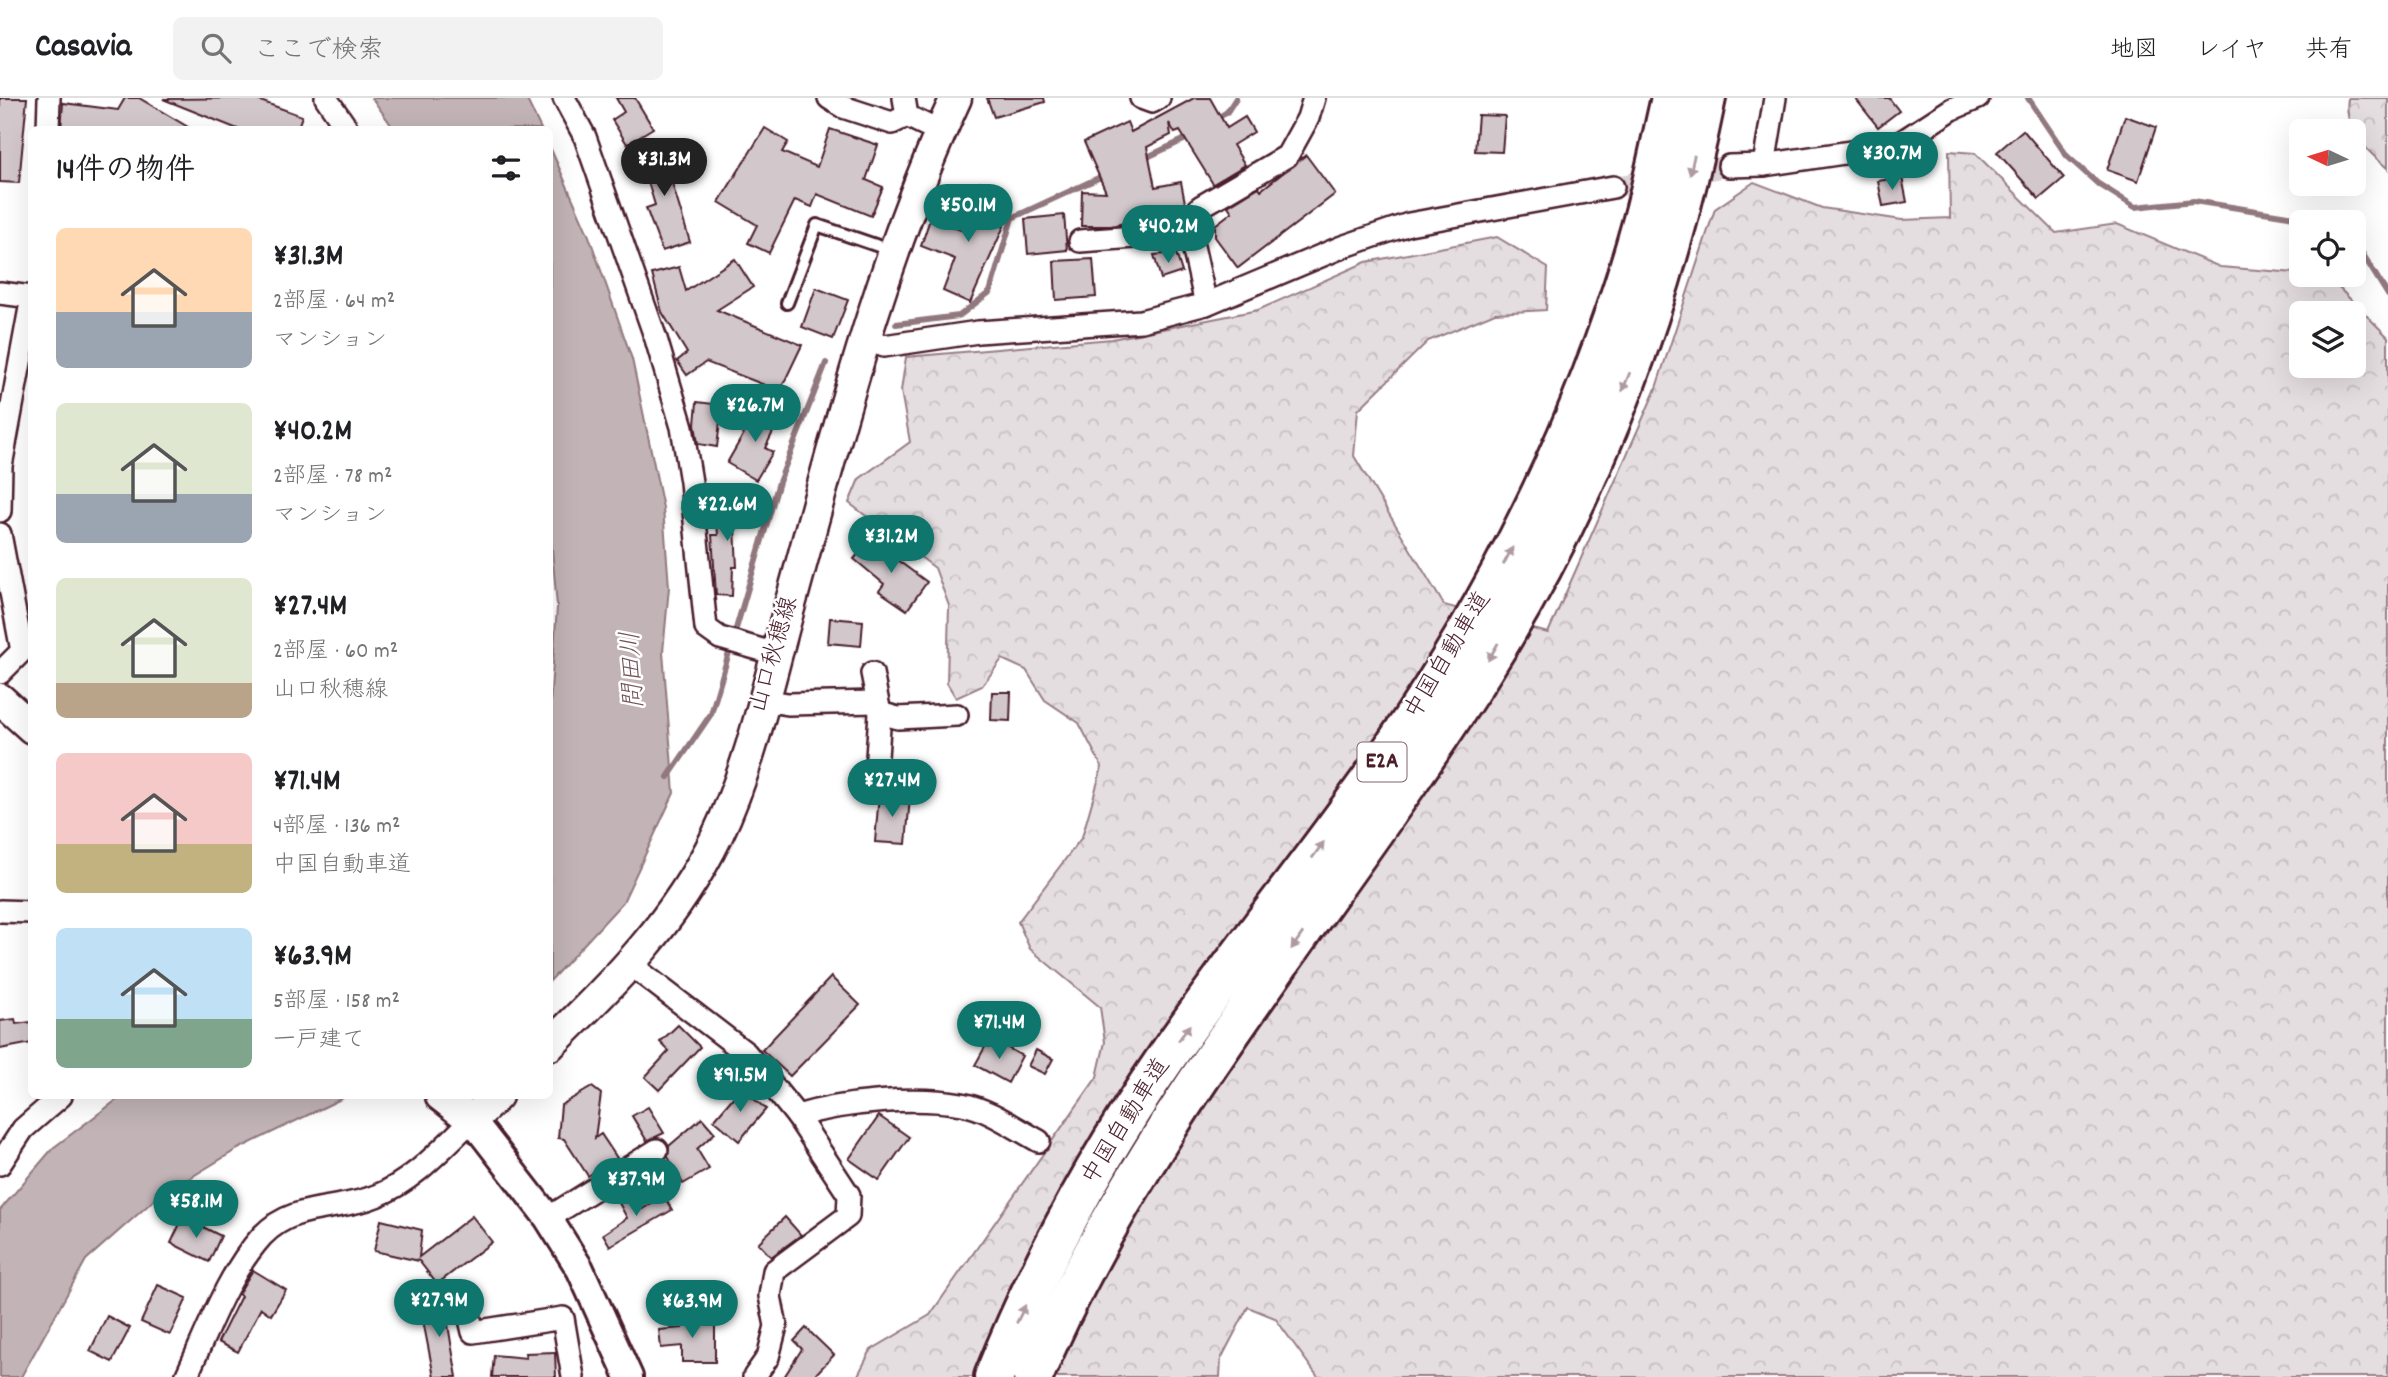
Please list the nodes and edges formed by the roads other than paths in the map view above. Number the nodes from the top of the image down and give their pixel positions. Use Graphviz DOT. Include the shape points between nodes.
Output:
graph roads {
  1 [pos="49,98"];
  2 [pos="326,98"];
  3 [pos="564,98"];
  4 [pos="830,98"];
  5 [pos="956,98"];
  6 [pos="1141,98"];
  7 [pos="1159,98"];
  8 [pos="1314,98"];
  9 [pos="1671,98"];
  10 [pos="1706,98"];
  11 [pos="1775,98"];
  12 [pos="1978,98"];
  13 [pos="905,107"];
  14 [pos="48,126"];
  15 [pos="345,126"];
  16 [pos="940,132"];
  17 [pos="1764,165"];
  18 [pos="1729,166"];
  19 [pos="1613,187"];
  20 [pos="1190,233"];
  21 [pos="1080,241"];
  22 [pos="893,251"];
  23 [pos="0,293"];
  24 [pos="28,297"];
  25 [pos="787,303"];
  26 [pos="1206,304"];
  27 [pos="28,314"];
  28 [pos="863,339"];
  29 [pos="1,466"];
  30 [pos="0,511"];
  31 [pos="0,534"];
  32 [pos="776,654"];
  33 [pos="0,673"];
  34 [pos="872,673"];
  35 [pos="0,699"];
  36 [pos="763,699"];
  37 [pos="878,708"];
  38 [pos="957,715"];
  39 [pos="28,724"];
  40 [pos="876,772"];
  41 [pos="0,911"];
  42 [pos="28,912"];
  43 [pos="632,965"];
  44 [pos="553,1042"];
  45 [pos="58,1099"];
  46 [pos="444,1099"];
  47 [pos="495,1099"];
  48 [pos="797,1116"];
  49 [pos="472,1120"];
  50 [pos="1039,1141"];
  51 [pos="657,1150"];
  52 [pos="0,1164"];
  53 [pos="548,1218"];
  54 [pos="473,1333"];
  55 [pos="186,1377"];
  56 [pos="573,1377"];
  57 [pos="629,1377"];
  58 [pos="754,1377"];
  59 [pos="994,1377"];
  60 [pos="1033,1377"];
  1 -- 14 [label="street"];
  2 -- 15 [label="street"];
  3 -- 32 [label="street" via="585,137 682,427 706,628 720,638"];
  4 -- 13 [label="street" via="892,123"];
  5 -- 16 [label="main road, 山口秋穂線"];
  6 -- 7 [label="street" via="1152,102"];
  8 -- 20 [label="street" via="1287,156 1200,207"];
  59 -- 9 [label="highway, 中国自動車道 / E2A, one-way" via="1058,1238 1108,1149 1167,1055 1394,746 1523,528 1606,334 1641,226"];
  10 -- 60 [label="highway, 中国自動車道 / E2A, one-way" via="1676,236 1642,344 1556,541 1486,665 1412,778 1141,1169 1090,1256"];
  11 -- 17 [label="street"];
  12 -- 17 [label="street" via="1952,109 1897,145"];
  13 -- 16 [label="street"];
  16 -- 22 [label="main road, 山口秋穂線"];
  17 -- 18 [label="street"];
  19 -- 26 [label="street" via="1409,225 1342,247"];
  20 -- 21 [label="street"];
  20 -- 26 [label="street"];
  22 -- 25 [label="lane" via="817,225"];
  22 -- 28 [label="main road, 山口秋穂線"];
  23 -- 24 [label="street"];
  26 -- 28 [label="street" via="1141,321 978,332 884,346"];
  27 -- 29 [label="street"];
  28 -- 32 [label="main road, 山口秋穂線"];
  29 -- 30 [label="street"];
  31 -- 33 [label="street" via="22,651"];
  32 -- 36 [label="main road, 山口秋穂線"];
  34 -- 37 [label="street"];
  35 -- 39 [label="main road"];
  36 -- 37 [label="street"];
  36 -- 43 [label="main road, 山口秋穂線" via="717,836 684,893"];
  37 -- 38 [label="street" via="898,718"];
  37 -- 40 [label="street"];
  41 -- 42 [label="street"];
  43 -- 44 [label="main road, 山口秋穂線"];
  43 -- 48 [label="street" via="746,1054"];
  45 -- 52 [label="street" via="23,1129"];
  46 -- 49 [label="main road"];
  47 -- 49 [label="main road"];
  48 -- 50 [label="street" via="863,1102 961,1104"];
  48 -- 58 [label="street" via="849,1195 848,1216 774,1271 770,1296 776,1326 768,1357"];
  49 -- 53 [label="street"];
  49 -- 55 [label="street" via="404,1182 375,1197 286,1217 263,1235 237,1272"];
  51 -- 53 [label="street"];
  53 -- 57 [label="street" via="580,1269"];
  54 -- 56 [label="street" via="563,1318"];
}
